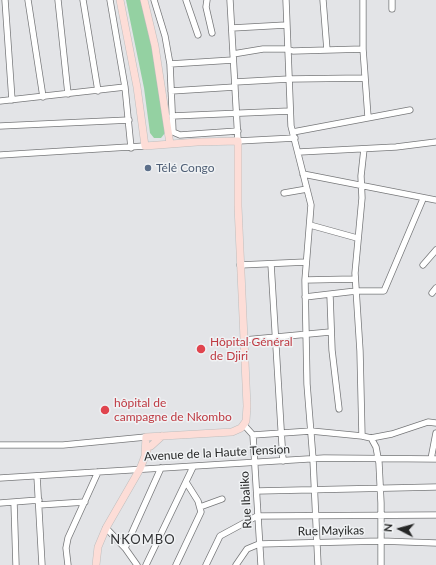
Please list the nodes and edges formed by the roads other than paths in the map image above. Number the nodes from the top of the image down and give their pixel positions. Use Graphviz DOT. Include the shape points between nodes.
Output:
graph roads {
  1 [pos="5,0"];
  2 [pos="28,0"];
  3 [pos="58,0"];
  4 [pos="82,0"];
  5 [pos="110,0"];
  6 [pos="120,0"];
  7 [pos="144,0"];
  8 [pos="154,0"];
  9 [pos="186,0"];
  10 [pos="207,0"];
  11 [pos="230,0"];
  12 [pos="235,0"];
  13 [pos="286,0"];
  14 [pos="323,0"];
  15 [pos="363,0"];
  16 [pos="392,0"];
  17 [pos="392,9"];
  18 [pos="286,24"];
  19 [pos="232,28"];
  20 [pos="212,33"];
  21 [pos="198,35"];
  22 [pos="287,49"];
  23 [pos="363,49"];
  24 [pos="327,50"];
  25 [pos="233,57"];
  26 [pos="170,64"];
  27 [pos="365,78"];
  28 [pos="289,79"];
  29 [pos="235,85"];
  30 [pos="125,87"];
  31 [pos="98,91"];
  32 [pos="171,91"];
  33 [pos="68,94"];
  34 [pos="43,97"];
  35 [pos="12,100"];
  36 [pos="0,101"];
  37 [pos="410,110"];
  38 [pos="290,111"];
  39 [pos="238,114"];
  40 [pos="172,116"];
  41 [pos="368,117"];
  42 [pos="130,120"];
  43 [pos="0,126"];
  44 [pos="238,131"];
  45 [pos="292,132"];
  46 [pos="295,138"];
  47 [pos="238,141"];
  48 [pos="436,142"];
  49 [pos="170,144"];
  50 [pos="145,146"];
  51 [pos="131,148"];
  52 [pos="364,149"];
  53 [pos="299,152"];
  54 [pos="0,155"];
  55 [pos="303,174"];
  56 [pos="361,186"];
  57 [pos="307,189"];
  58 [pos="284,193"];
  59 [pos="423,199"];
  60 [pos="436,200"];
  61 [pos="310,226"];
  62 [pos="357,238"];
  63 [pos="436,250"];
  64 [pos="306,262"];
  65 [pos="271,264"];
  66 [pos="423,265"];
  67 [pos="240,266"];
  68 [pos="355,279"];
  69 [pos="305,280"];
  70 [pos="356,291"];
  71 [pos="330,295"];
  72 [pos="305,297"];
  73 [pos="330,332"];
  74 [pos="306,333"];
  75 [pos="276,336"];
  76 [pos="244,340"];
  77 [pos="339,410"];
  78 [pos="436,423"];
  79 [pos="244,425"];
  80 [pos="311,431"];
  81 [pos="436,433"];
  82 [pos="281,434"];
  83 [pos="254,435"];
  84 [pos="362,436"];
  85 [pos="371,438"];
  86 [pos="147,441"];
  87 [pos="0,445"];
  88 [pos="378,458"];
  89 [pos="313,459"];
  90 [pos="433,459"];
  91 [pos="283,461"];
  92 [pos="255,463"];
  93 [pos="193,467"];
  94 [pos="161,468"];
  95 [pos="140,469"];
  96 [pos="98,472"];
  97 [pos="37,476"];
  98 [pos="0,478"];
  99 [pos="186,482"];
  100 [pos="436,487"];
  101 [pos="314,488"];
  102 [pos="380,488"];
  103 [pos="257,491"];
  104 [pos="222,499"];
  105 [pos="14,502"];
  106 [pos="85,502"];
  107 [pos="0,503"];
  108 [pos="39,503"];
  109 [pos="200,507"];
  110 [pos="381,514"];
  111 [pos="436,515"];
  112 [pos="257,516"];
  113 [pos="316,516"];
  114 [pos="106,528"];
  115 [pos="381,541"];
  116 [pos="317,542"];
  117 [pos="436,543"];
  118 [pos="259,544"];
  119 [pos="125,548"];
  120 [pos="16,565"];
  121 [pos="42,565"];
  122 [pos="68,565"];
  123 [pos="96,565"];
  124 [pos="137,565"];
  125 [pos="146,565"];
  126 [pos="176,565"];
  127 [pos="206,565"];
  128 [pos="236,565"];
  129 [pos="261,565"];
  130 [pos="318,565"];
  131 [pos="381,565"];
  1 -- 35 [label="street"];
  2 -- 34 [label="street"];
  3 -- 33 [label="street"];
  4 -- 31 [label="street"];
  5 -- 30 [label="street"];
  6 -- 50 [label="main road" via="137,87"];
  7 -- 49 [label="main road" via="155,46"];
  8 -- 26 [label="street"];
  9 -- 21 [label="street"];
  10 -- 20 [label="street" via="206,7"];
  11 -- 12 [label="street"];
  11 -- 19 [label="street"];
  13 -- 18 [label="street"];
  14 -- 24 [label="street"];
  15 -- 23 [label="street"];
  16 -- 17 [label="street"];
  18 -- 19 [label="street"];
  18 -- 22 [label="street"];
  19 -- 25 [label="street"];
  22 -- 24 [label="street"];
  22 -- 25 [label="street" via="249,51"];
  22 -- 28 [label="street"];
  23 -- 24 [label="street"];
  23 -- 27 [label="street"];
  25 -- 26 [label="street"];
  25 -- 29 [label="street"];
  26 -- 32 [label="street"];
  27 -- 28 [label="street"];
  27 -- 41 [label="street"];
  28 -- 29 [label="street"];
  28 -- 38 [label="street"];
  29 -- 32 [label="street"];
  29 -- 39 [label="street"];
  30 -- 31 [label="street"];
  30 -- 42 [label="street"];
  31 -- 33 [label="street"];
  32 -- 40 [label="street"];
  33 -- 34 [label="street"];
  34 -- 35 [label="street"];
  35 -- 36 [label="street"];
  37 -- 41 [label="street"];
  38 -- 39 [label="street"];
  38 -- 45 [label="street"];
  39 -- 40 [label="street"];
  39 -- 44 [label="street"];
  40 -- 44 [label="street" via="172,131 177,135"];
  41 -- 45 [label="street"];
  42 -- 43 [label="street"];
  42 -- 51 [label="street"];
  44 -- 47 [label="street"];
  45 -- 46 [label="street"];
  46 -- 47 [label="street"];
  46 -- 53 [label="street"];
  47 -- 49 [label="main road"];
  47 -- 67 [label="main road"];
  48 -- 52 [label="street"];
  49 -- 50 [label="main road"];
  50 -- 51 [label="street"];
  51 -- 54 [label="street"];
  52 -- 53 [label="street"];
  52 -- 56 [label="street"];
  53 -- 55 [label="street"];
  55 -- 56 [label="street"];
  55 -- 57 [label="street"];
  56 -- 59 [label="street"];
  56 -- 62 [label="street"];
  57 -- 58 [label="street"];
  57 -- 61 [label="street" via="311,205"];
  59 -- 60 [label="street"];
  59 -- 70 [label="street" via="384,291"];
  61 -- 62 [label="street"];
  61 -- 64 [label="street"];
  62 -- 68 [label="street"];
  63 -- 66 [label="street"];
  64 -- 65 [label="street"];
  64 -- 69 [label="street"];
  65 -- 67 [label="street"];
  65 -- 75 [label="street"];
  67 -- 76 [label="main road"];
  68 -- 69 [label="street"];
  68 -- 70 [label="street"];
  69 -- 72 [label="street"];
  70 -- 71 [label="street"];
  70 -- 84 [label="street"];
  71 -- 72 [label="street"];
  71 -- 73 [label="street"];
  72 -- 74 [label="street"];
  73 -- 74 [label="street"];
  73 -- 77 [label="street"];
  74 -- 75 [label="street"];
  74 -- 80 [label="street"];
  75 -- 76 [label="street"];
  75 -- 82 [label="street"];
  76 -- 79 [label="main road" via="248,406"];
  78 -- 85 [label="street" via="428,422"];
  79 -- 83 [label="street"];
  79 -- 86 [label="main road" via="232,432 162,436"];
  80 -- 82 [label="street"];
  80 -- 84 [label="street"];
  80 -- 89 [label="street"];
  81 -- 90 [label="street"];
  82 -- 83 [label="street"];
  82 -- 91 [label="street"];
  83 -- 92 [label="street, Rue Ibaliko"];
  84 -- 85 [label="street"];
  85 -- 88 [label="street"];
  86 -- 87 [label="street"];
  86 -- 95 [label="main road"];
  88 -- 89 [label="street, Avenue de la Haute Tension"];
  88 -- 90 [label="street, Avenue de la Haute Tension"];
  88 -- 102 [label="street"];
  89 -- 91 [label="street, Avenue de la Haute Tension"];
  89 -- 101 [label="street"];
  91 -- 92 [label="street, Avenue de la Haute Tension"];
  92 -- 93 [label="street, Avenue de la Haute Tension"];
  92 -- 103 [label="street, Rue Ibaliko"];
  93 -- 94 [label="street, Avenue de la Haute Tension"];
  93 -- 99 [label="street"];
  94 -- 95 [label="street, Avenue de la Haute Tension"];
  94 -- 119 [label="street"];
  95 -- 96 [label="street, Avenue de la Haute Tension"];
  95 -- 114 [label="main road"];
  96 -- 97 [label="street, Avenue de la Haute Tension"];
  96 -- 106 [label="street"];
  97 -- 98 [label="street, Avenue de la Haute Tension"];
  97 -- 108 [label="street"];
  99 -- 109 [label="street"];
  99 -- 125 [label="street"];
  100 -- 102 [label="street"];
  101 -- 102 [label="street"];
  101 -- 103 [label="street"];
  101 -- 113 [label="street"];
  102 -- 110 [label="street"];
  103 -- 112 [label="street, Rue Ibaliko"];
  104 -- 109 [label="street"];
  105 -- 107 [label="street"];
  105 -- 108 [label="street"];
  105 -- 120 [label="street"];
  106 -- 108 [label="street"];
  106 -- 122 [label="street" via="68,538"];
  108 -- 121 [label="street"];
  109 -- 126 [label="street" via="198,519"];
  110 -- 111 [label="street"];
  110 -- 113 [label="street"];
  110 -- 115 [label="street"];
  112 -- 113 [label="street"];
  112 -- 118 [label="street, Rue Ibaliko"];
  112 -- 127 [label="street" via="220,536"];
  113 -- 116 [label="street"];
  114 -- 119 [label="street"];
  114 -- 123 [label="main road" via="98,547"];
  115 -- 116 [label="street, Rue Mayikas"];
  115 -- 117 [label="street, Rue Mayikas"];
  115 -- 131 [label="street"];
  116 -- 118 [label="street, Rue Mayikas"];
  116 -- 130 [label="street"];
  118 -- 128 [label="street" via="247,549"];
  118 -- 129 [label="street, Rue Ibaliko"];
  119 -- 124 [label="street"];
}
